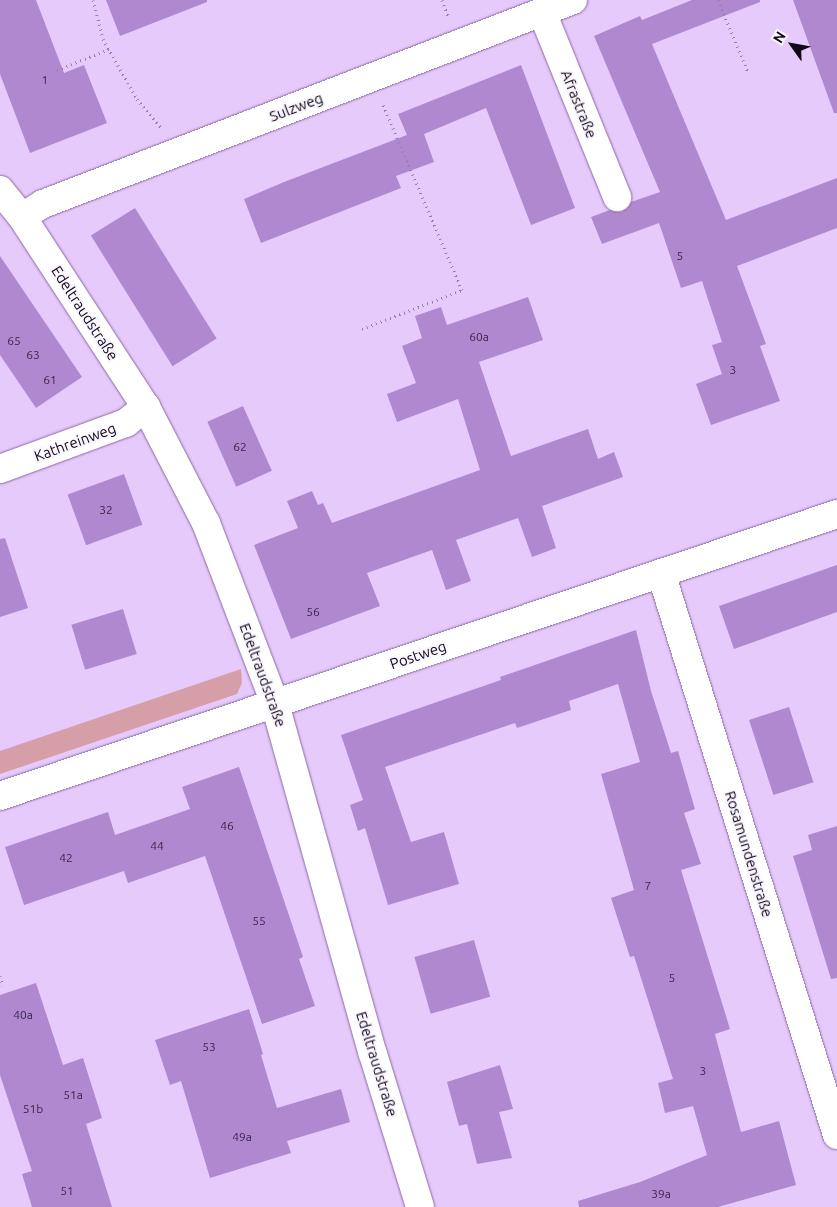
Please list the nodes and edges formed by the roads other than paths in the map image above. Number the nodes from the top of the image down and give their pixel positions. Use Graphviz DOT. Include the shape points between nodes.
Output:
graph roads {
  1 [pos="573,0"];
  2 [pos="542,12"];
  3 [pos="0,190"];
  4 [pos="616,197"];
  5 [pos="22,217"];
  6 [pos="146,407"];
  7 [pos="0,469"];
  8 [pos="837,514"];
  9 [pos="661,572"];
  10 [pos="275,704"];
  11 [pos="0,796"];
  12 [pos="837,1135"];
  13 [pos="420,1207"];
  1 -- 2 [label="street, Sulzweg"];
  2 -- 4 [label="street, Afrastraße"];
  2 -- 5 [label="street, Sulzweg" via="43,204"];
  3 -- 5 [label="street, Edeltraudstraße"];
  5 -- 6 [label="street, Edeltraudstraße"];
  6 -- 7 [label="street, Kathreinweg" via="126,423"];
  6 -- 10 [label="street, Edeltraudstraße" via="206,523"];
  8 -- 9 [label="street, Postweg"];
  9 -- 10 [label="street, Postweg"];
  9 -- 12 [label="street, Rosamundenstraße"];
  10 -- 11 [label="street, Postweg"];
  10 -- 13 [label="street, Edeltraudstraße" via="373,1054"];
}
